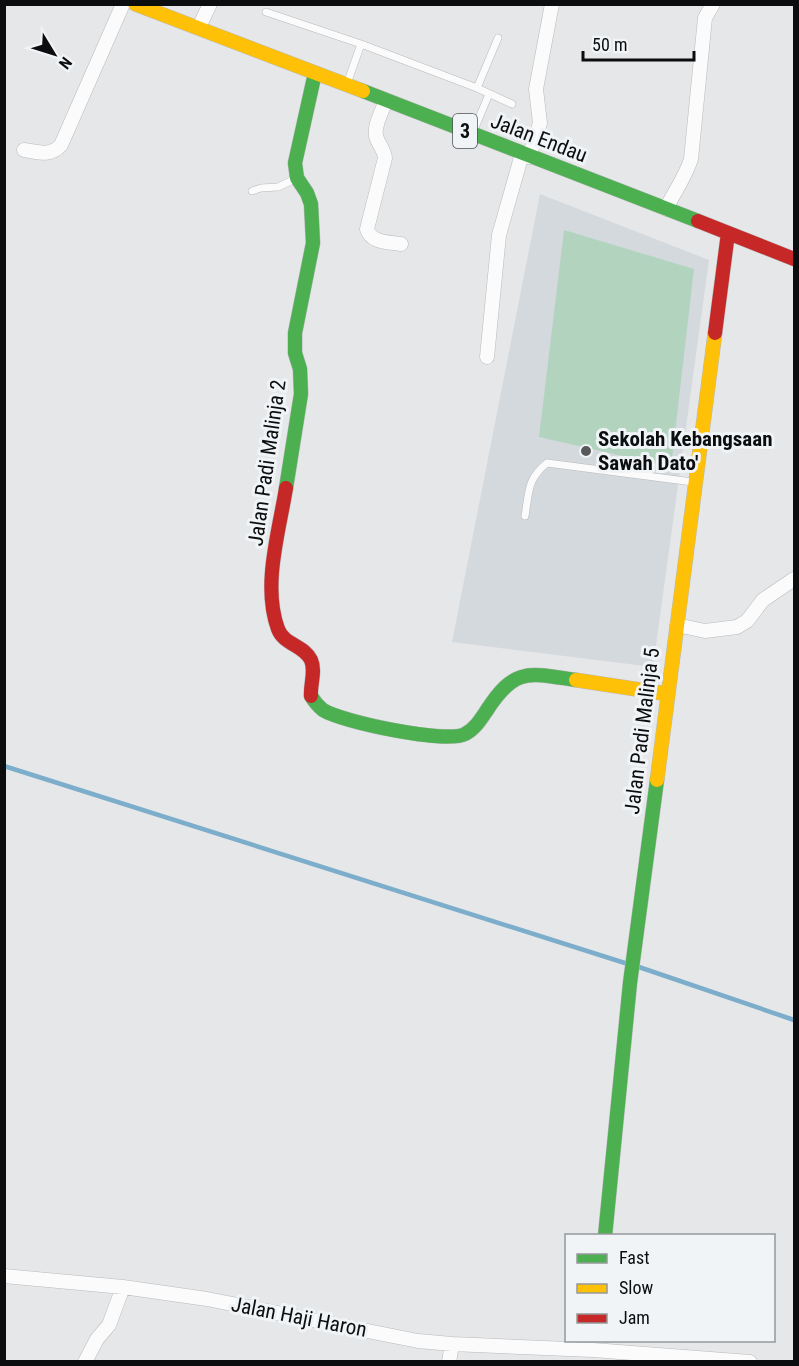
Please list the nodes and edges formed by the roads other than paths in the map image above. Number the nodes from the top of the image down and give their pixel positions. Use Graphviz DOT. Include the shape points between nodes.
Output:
graph roads {
  1 [pos="123,4"];
  2 [pos="135,4"];
  3 [pos="210,4"];
  4 [pos="552,4"];
  5 [pos="713,4"];
  6 [pos="266,12"];
  7 [pos="199,27"];
  8 [pos="498,38"];
  9 [pos="361,44"];
  10 [pos="315,73"];
  11 [pos="346,85"];
  12 [pos="477,88"];
  13 [pos="489,94"];
  14 [pos="386,101"];
  15 [pos="512,104"];
  16 [pos="473,134"];
  17 [pos="24,150"];
  18 [pos="526,155"];
  19 [pos="297,178"];
  20 [pos="252,191"];
  21 [pos="666,209"];
  22 [pos="728,233"];
  23 [pos="401,244"];
  24 [pos="795,259"];
  25 [pos="487,357"];
  26 [pos="696,483"];
  27 [pos="525,516"];
  28 [pos="795,579"];
  29 [pos="677,625"];
  30 [pos="668,694"];
  31 [pos="605,1234"];
  32 [pos="4,1276"];
  33 [pos="123,1287"];
  34 [pos="452,1344"];
  35 [pos="593,1351"];
  36 [pos="85,1362"];
  37 [pos="449,1362"];
  38 [pos="750,1362"];
  1 -- 17 [label="street" via="61,145 48,154"];
  2 -- 7 [label="main road, Jalan Endau / 3"];
  3 -- 7 [label="street"];
  4 -- 18 [label="street" via="536,89 540,123"];
  5 -- 21 [label="street" via="705,18 691,159"];
  6 -- 9 [label="lane"];
  7 -- 10 [label="main road, Jalan Endau / 3"];
  8 -- 12 [label="lane"];
  9 -- 11 [label="lane"];
  9 -- 12 [label="lane"];
  10 -- 11 [label="main road, Jalan Endau / 3"];
  10 -- 19 [label="main road, Jalan Padi Malinja 2" via="295,163"];
  11 -- 14 [label="main road, Jalan Endau / 3"];
  12 -- 13 [label="lane"];
  13 -- 15 [label="lane"];
  13 -- 16 [label="lane"];
  14 -- 16 [label="main road, Jalan Endau / 3"];
  14 -- 23 [label="street" via="374,133 385,158 367,229 374,239"];
  16 -- 18 [label="main road, Jalan Endau / 3"];
  18 -- 21 [label="main road, Jalan Endau / 3"];
  18 -- 25 [label="street" via="499,235"];
  19 -- 20 [label="lane" via="278,188"];
  19 -- 30 [label="main road, Jalan Padi Malinja 2" via="310,204 314,243 295,333 301,394 273,576 274,615 281,637 311,661 314,701 325,712 348,721 462,736 472,729 506,684 526,675"];
  21 -- 22 [label="main road, Jalan Endau / 3"];
  22 -- 24 [label="main road, Jalan Endau / 3"];
  22 -- 26 [label="main road, Jalan Padi Malinja 5"];
  26 -- 27 [label="lane" via="547,463 531,480"];
  26 -- 29 [label="main road, Jalan Padi Malinja 5"];
  28 -- 29 [label="street" via="763,600 747,621 737,627 705,632"];
  29 -- 30 [label="main road, Jalan Padi Malinja 5"];
  30 -- 31 [label="main road, Jalan Padi Malinja 5" via="630,983"];
  32 -- 33 [label="street, Jalan Haji Haron"];
  33 -- 34 [label="street, Jalan Haji Haron"];
  33 -- 36 [label="street" via="109,1325"];
  34 -- 35 [label="street, Jalan Haji Haron"];
  34 -- 37 [label="street"];
  35 -- 38 [label="street, Jalan Haji Haron"];
}
